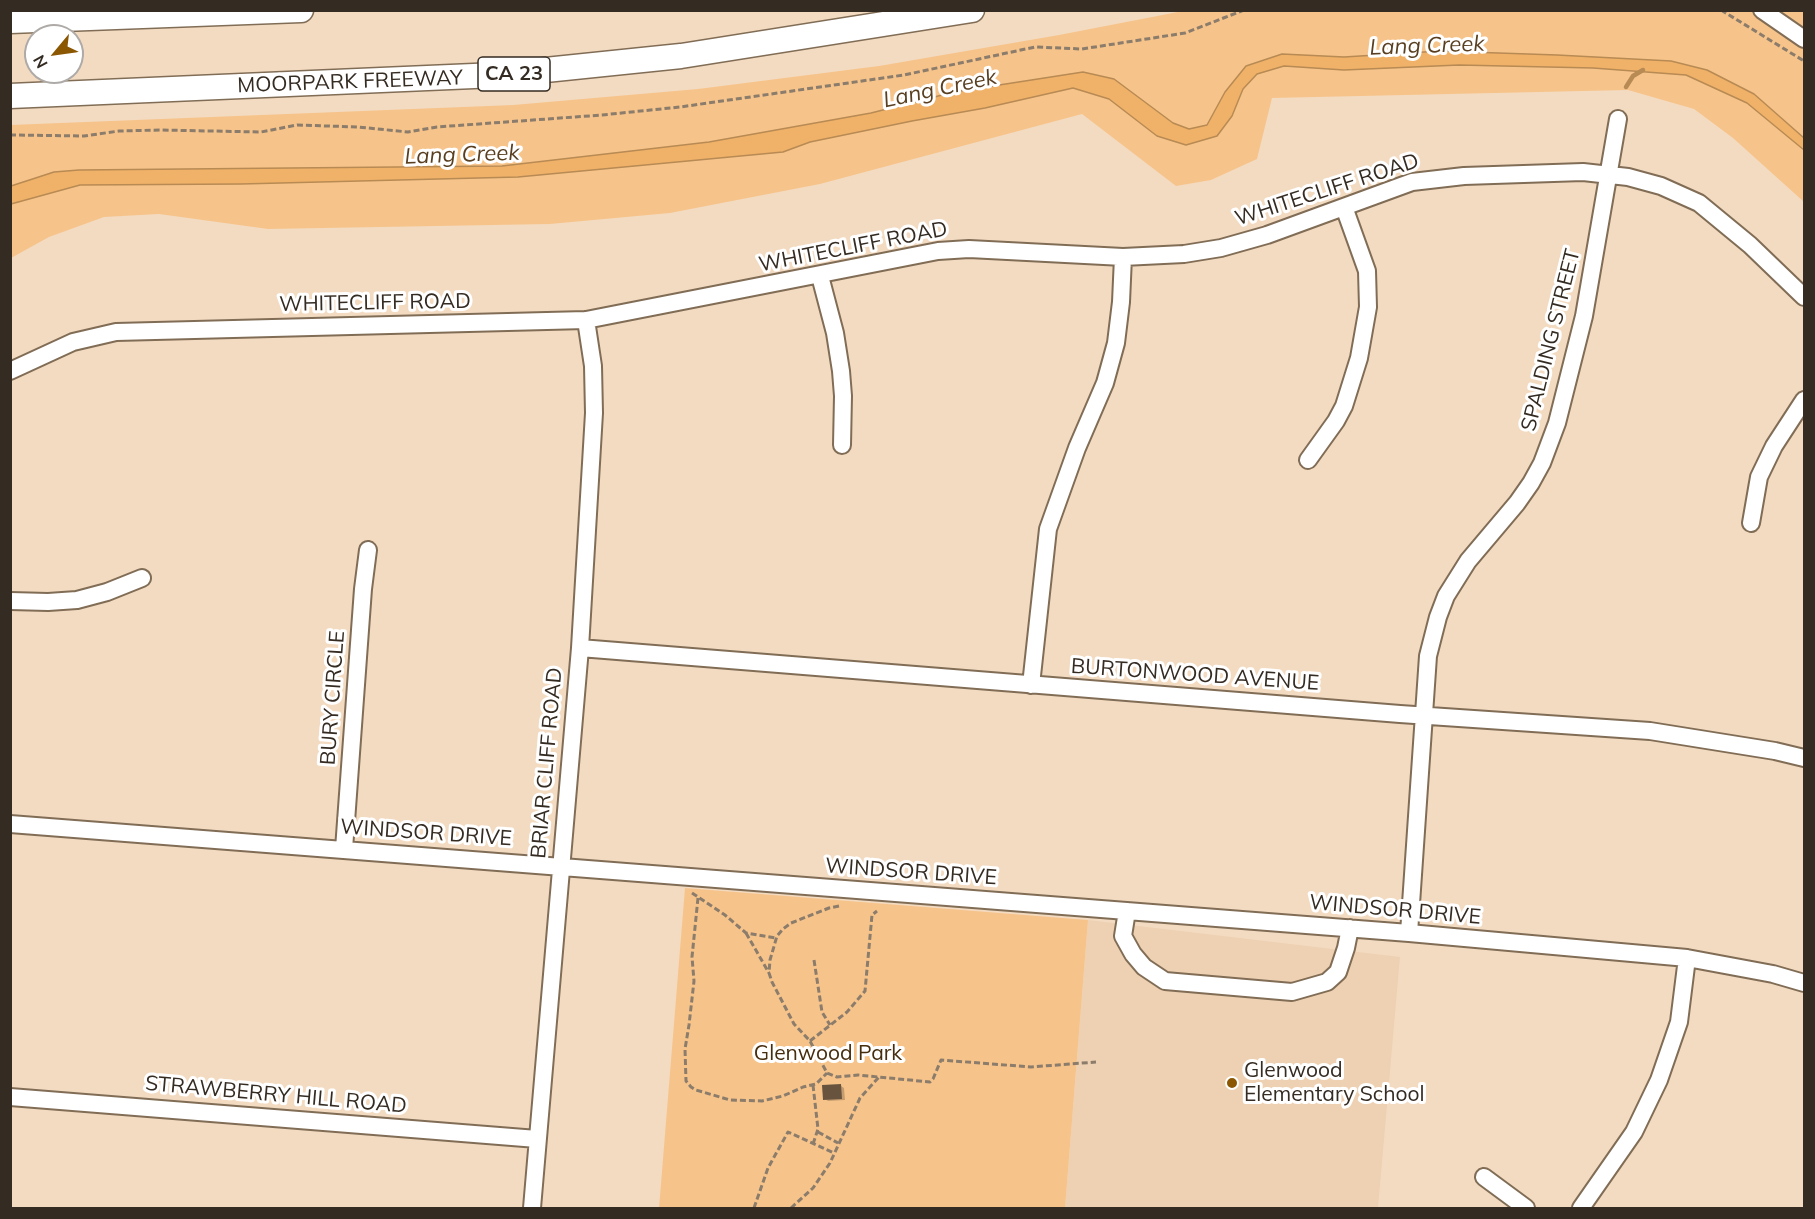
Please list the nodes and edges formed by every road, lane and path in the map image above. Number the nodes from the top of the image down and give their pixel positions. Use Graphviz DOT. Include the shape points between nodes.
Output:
graph roads {
  1 [pos="21,10"];
  2 [pos="301,10"];
  3 [pos="972,10"];
  4 [pos="1244,10"];
  5 [pos="1721,10"];
  6 [pos="1762,10"];
  7 [pos="10,11"];
  8 [pos="10,21"];
  9 [pos="1804,39"];
  10 [pos="1804,61"];
  11 [pos="10,97"];
  12 [pos="1618,118"];
  13 [pos="10,135"];
  14 [pos="1610,174"];
  15 [pos="1344,207"];
  16 [pos="1123,257"];
  17 [pos="820,276"];
  18 [pos="1804,297"];
  19 [pos="586,320"];
  20 [pos="10,371"];
  21 [pos="1804,400"];
  22 [pos="842,445"];
  23 [pos="1308,460"];
  24 [pos="1750,523"];
  25 [pos="368,550"];
  26 [pos="142,578"];
  27 [pos="10,601"];
  28 [pos="580,648"];
  29 [pos="1032,685"];
  30 [pos="1425,715"];
  31 [pos="1804,758"];
  32 [pos="10,824"];
  33 [pos="344,849"];
  34 [pos="561,866"];
  35 [pos="691,891"];
  36 [pos="698,898"];
  37 [pos="847,904"];
  38 [pos="877,911"];
  39 [pos="1127,911"];
  40 [pos="1350,928"];
  41 [pos="746,933"];
  42 [pos="1410,933"];
  43 [pos="776,938"];
  44 [pos="1687,958"];
  45 [pos="814,960"];
  46 [pos="769,974"];
  47 [pos="1804,983"];
  48 [pos="830,1025"];
  49 [pos="810,1041"];
  50 [pos="1096,1062"];
  51 [pos="827,1073"];
  52 [pos="879,1077"];
  53 [pos="813,1085"];
  54 [pos="10,1097"];
  55 [pos="818,1132"];
  56 [pos="537,1139"];
  57 [pos="838,1143"];
  58 [pos="813,1144"];
  59 [pos="834,1153"];
  60 [pos="1484,1177"];
  61 [pos="532,1209"];
  62 [pos="754,1209"];
  63 [pos="791,1209"];
  64 [pos="1526,1209"];
  65 [pos="1581,1209"];
  1 -- 7 [label="highway"];
  2 -- 8 [label="highway"];
  3 -- 11 [label="highway, MOORPARK FREEWAY / CA 23" via="681,56 497,75"];
  4 -- 13 [label="path" via="1185,33 1082,49 1035,47 904,75 602,115 408,132 297,125 261,132 160,130 84,136"];
  5 -- 10 [label="path"];
  6 -- 9 [label="street"];
  12 -- 14 [label="street, SPALDING STREET"];
  14 -- 15 [label="street, WHITECLIFF ROAD" via="1439,177 1412,182"];
  14 -- 18 [label="street, WHITECLIFF ROAD" via="1661,186 1700,203"];
  14 -- 30 [label="street, SPALDING STREET" via="1584,316 1557,423 1531,483 1468,561 1446,596 1428,656"];
  15 -- 16 [label="street, WHITECLIFF ROAD" via="1221,248"];
  15 -- 23 [label="street" via="1367,272 1368,307 1359,358 1344,406"];
  16 -- 17 [label="street, WHITECLIFF ROAD" via="969,249 927,253"];
  16 -- 29 [label="street" via="1121,302 1105,383 1048,529"];
  17 -- 19 [label="street, WHITECLIFF ROAD"];
  17 -- 22 [label="street" via="841,371"];
  19 -- 20 [label="street, WHITECLIFF ROAD" via="116,332 73,342"];
  19 -- 28 [label="street, BRIAR CLIFF ROAD" via="594,413"];
  21 -- 24 [label="street" via="1759,477"];
  25 -- 33 [label="street, BURY CIRCLE"];
  26 -- 27 [label="street" via="77,600"];
  28 -- 29 [label="street, BURTONWOOD AVENUE"];
  28 -- 34 [label="street, BRIAR CLIFF ROAD"];
  29 -- 30 [label="street, BURTONWOOD AVENUE"];
  30 -- 31 [label="street, BURTONWOOD AVENUE" via="1650,731"];
  30 -- 42 [label="street, SPALDING STREET"];
  32 -- 33 [label="street, WINDSOR DRIVE"];
  33 -- 34 [label="street, WINDSOR DRIVE"];
  34 -- 39 [label="street, WINDSOR DRIVE"];
  34 -- 56 [label="street, BRIAR CLIFF ROAD"];
  35 -- 36 [label="path"];
  36 -- 41 [label="path"];
  36 -- 53 [label="path" via="692,957 694,981 685,1049 686,1081 696,1090 747,1102 783,1096"];
  37 -- 43 [label="path" via="791,923"];
  38 -- 48 [label="path" via="872,915 865,991"];
  39 -- 40 [label="street, WINDSOR DRIVE"];
  39 -- 40 [label="street" via="1123,936 1144,967 1165,981 1292,992 1327,982 1338,972"];
  40 -- 42 [label="street, WINDSOR DRIVE"];
  41 -- 43 [label="path"];
  41 -- 46 [label="path"];
  42 -- 44 [label="street, WINDSOR DRIVE"];
  43 -- 46 [label="path"];
  44 -- 47 [label="street, WINDSOR DRIVE"];
  44 -- 65 [label="street" via="1679,1022 1659,1080 1634,1132"];
  45 -- 48 [label="path" via="822,1011"];
  46 -- 49 [label="path" via="794,1024"];
  48 -- 49 [label="path"];
  49 -- 51 [label="path"];
  50 -- 52 [label="path" via="1031,1067 941,1060 930,1082"];
  51 -- 52 [label="path" via="837,1077"];
  51 -- 53 [label="path"];
  52 -- 57 [label="path" via="860,1098"];
  53 -- 55 [label="path"];
  54 -- 56 [label="street, STRAWBERRY HILL ROAD"];
  55 -- 57 [label="path"];
  55 -- 58 [label="path"];
  56 -- 61 [label="street, BRIAR CLIFF ROAD"];
  57 -- 59 [label="path"];
  58 -- 59 [label="path"];
  58 -- 62 [label="path" via="788,1132 768,1168"];
  59 -- 63 [label="path" via="813,1188"];
  60 -- 64 [label="street"];
}
